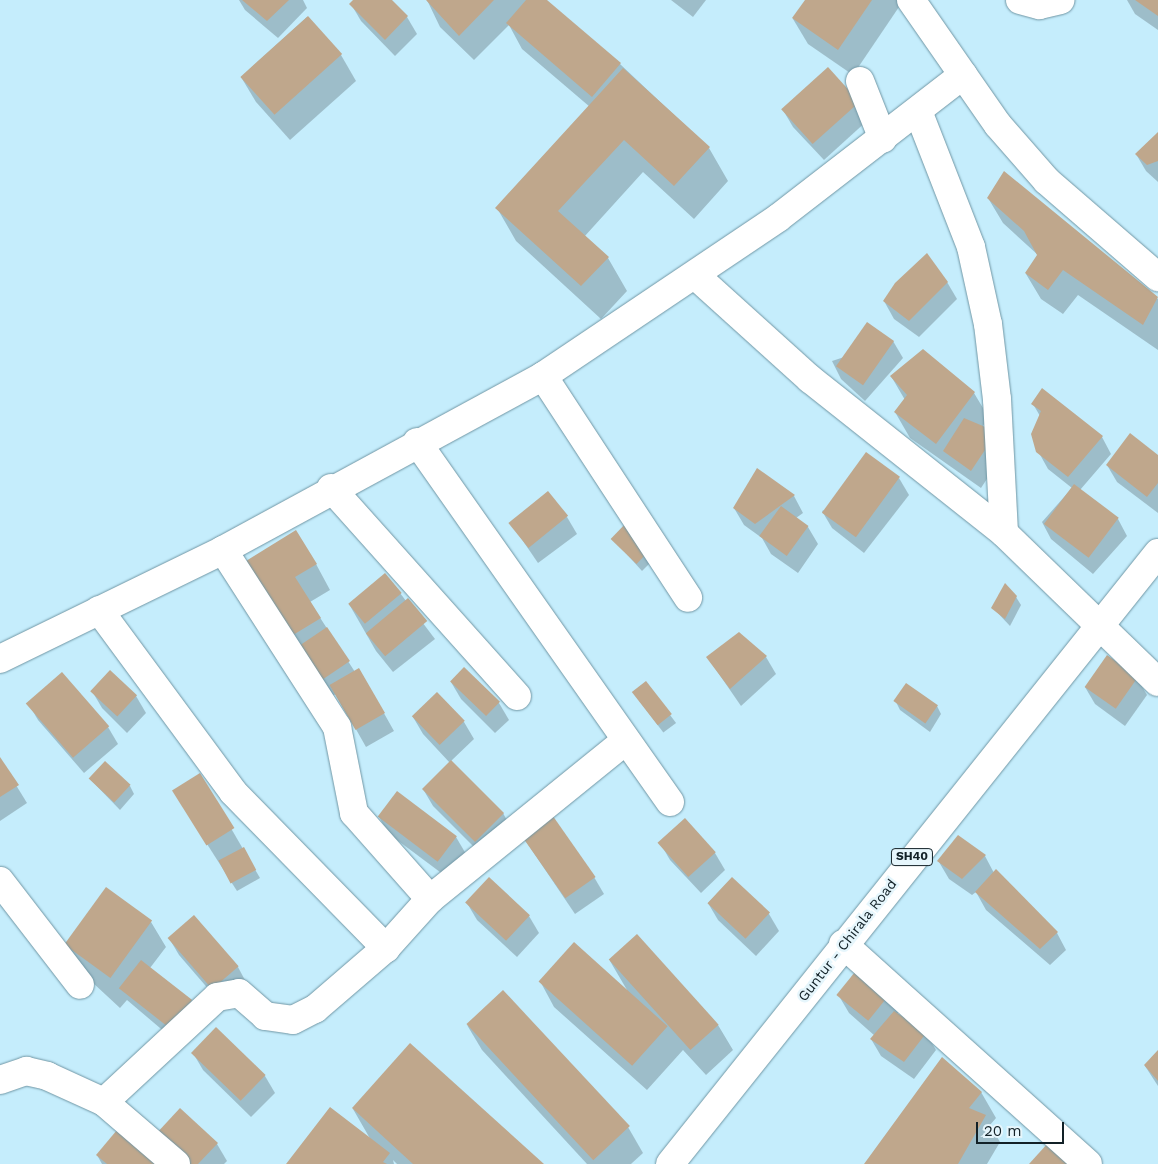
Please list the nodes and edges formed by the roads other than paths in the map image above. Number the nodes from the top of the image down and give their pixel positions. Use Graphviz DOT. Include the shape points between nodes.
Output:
graph roads {
  1 [pos="911,0"];
  2 [pos="1020,0"];
  3 [pos="1060,0"];
  4 [pos="963,75"];
  5 [pos="860,82"];
  6 [pos="918,111"];
  7 [pos="883,139"];
  8 [pos="696,276"];
  9 [pos="1158,277"];
  10 [pos="543,376"];
  11 [pos="417,442"];
  12 [pos="331,488"];
  13 [pos="1004,533"];
  14 [pos="223,550"];
  15 [pos="1158,553"];
  16 [pos="688,598"];
  17 [pos="99,610"];
  18 [pos="1098,624"];
  19 [pos="0,659"];
  20 [pos="1158,682"];
  21 [pos="517,696"];
  22 [pos="626,740"];
  23 [pos="670,802"];
  24 [pos="0,881"];
  25 [pos="430,899"];
  26 [pos="843,944"];
  27 [pos="386,948"];
  28 [pos="80,985"];
  29 [pos="0,1080"];
  30 [pos="104,1102"];
  31 [pos="176,1164"];
  32 [pos="670,1164"];
  33 [pos="1088,1164"];
  1 -- 4 [label="street"];
  2 -- 3 [label="street" via="1039,5"];
  4 -- 6 [label="street"];
  4 -- 9 [label="street" via="998,125 1047,180"];
  5 -- 7 [label="street"];
  6 -- 7 [label="street"];
  6 -- 13 [label="street" via="971,247 988,324 997,399"];
  7 -- 8 [label="street"];
  8 -- 10 [label="street"];
  8 -- 13 [label="street" via="810,379"];
  10 -- 11 [label="street"];
  10 -- 16 [label="street"];
  11 -- 12 [label="street"];
  11 -- 22 [label="street"];
  12 -- 14 [label="street"];
  12 -- 21 [label="street"];
  13 -- 18 [label="street"];
  14 -- 17 [label="street"];
  14 -- 25 [label="street" via="337,727 354,813"];
  15 -- 18 [label="street, Guntur - Chirala Road / SH40"];
  17 -- 19 [label="street"];
  17 -- 27 [label="street" via="233,792"];
  18 -- 20 [label="street"];
  18 -- 26 [label="street, Guntur - Chirala Road / SH40"];
  22 -- 23 [label="street"];
  22 -- 25 [label="street"];
  24 -- 28 [label="street"];
  25 -- 27 [label="street"];
  26 -- 32 [label="street, Guntur - Chirala Road / SH40"];
  26 -- 33 [label="street"];
  27 -- 30 [label="street" via="315,1009 293,1020 265,1016 239,993 217,997"];
  29 -- 30 [label="street" via="26,1071 47,1076"];
  30 -- 31 [label="street"];
}
